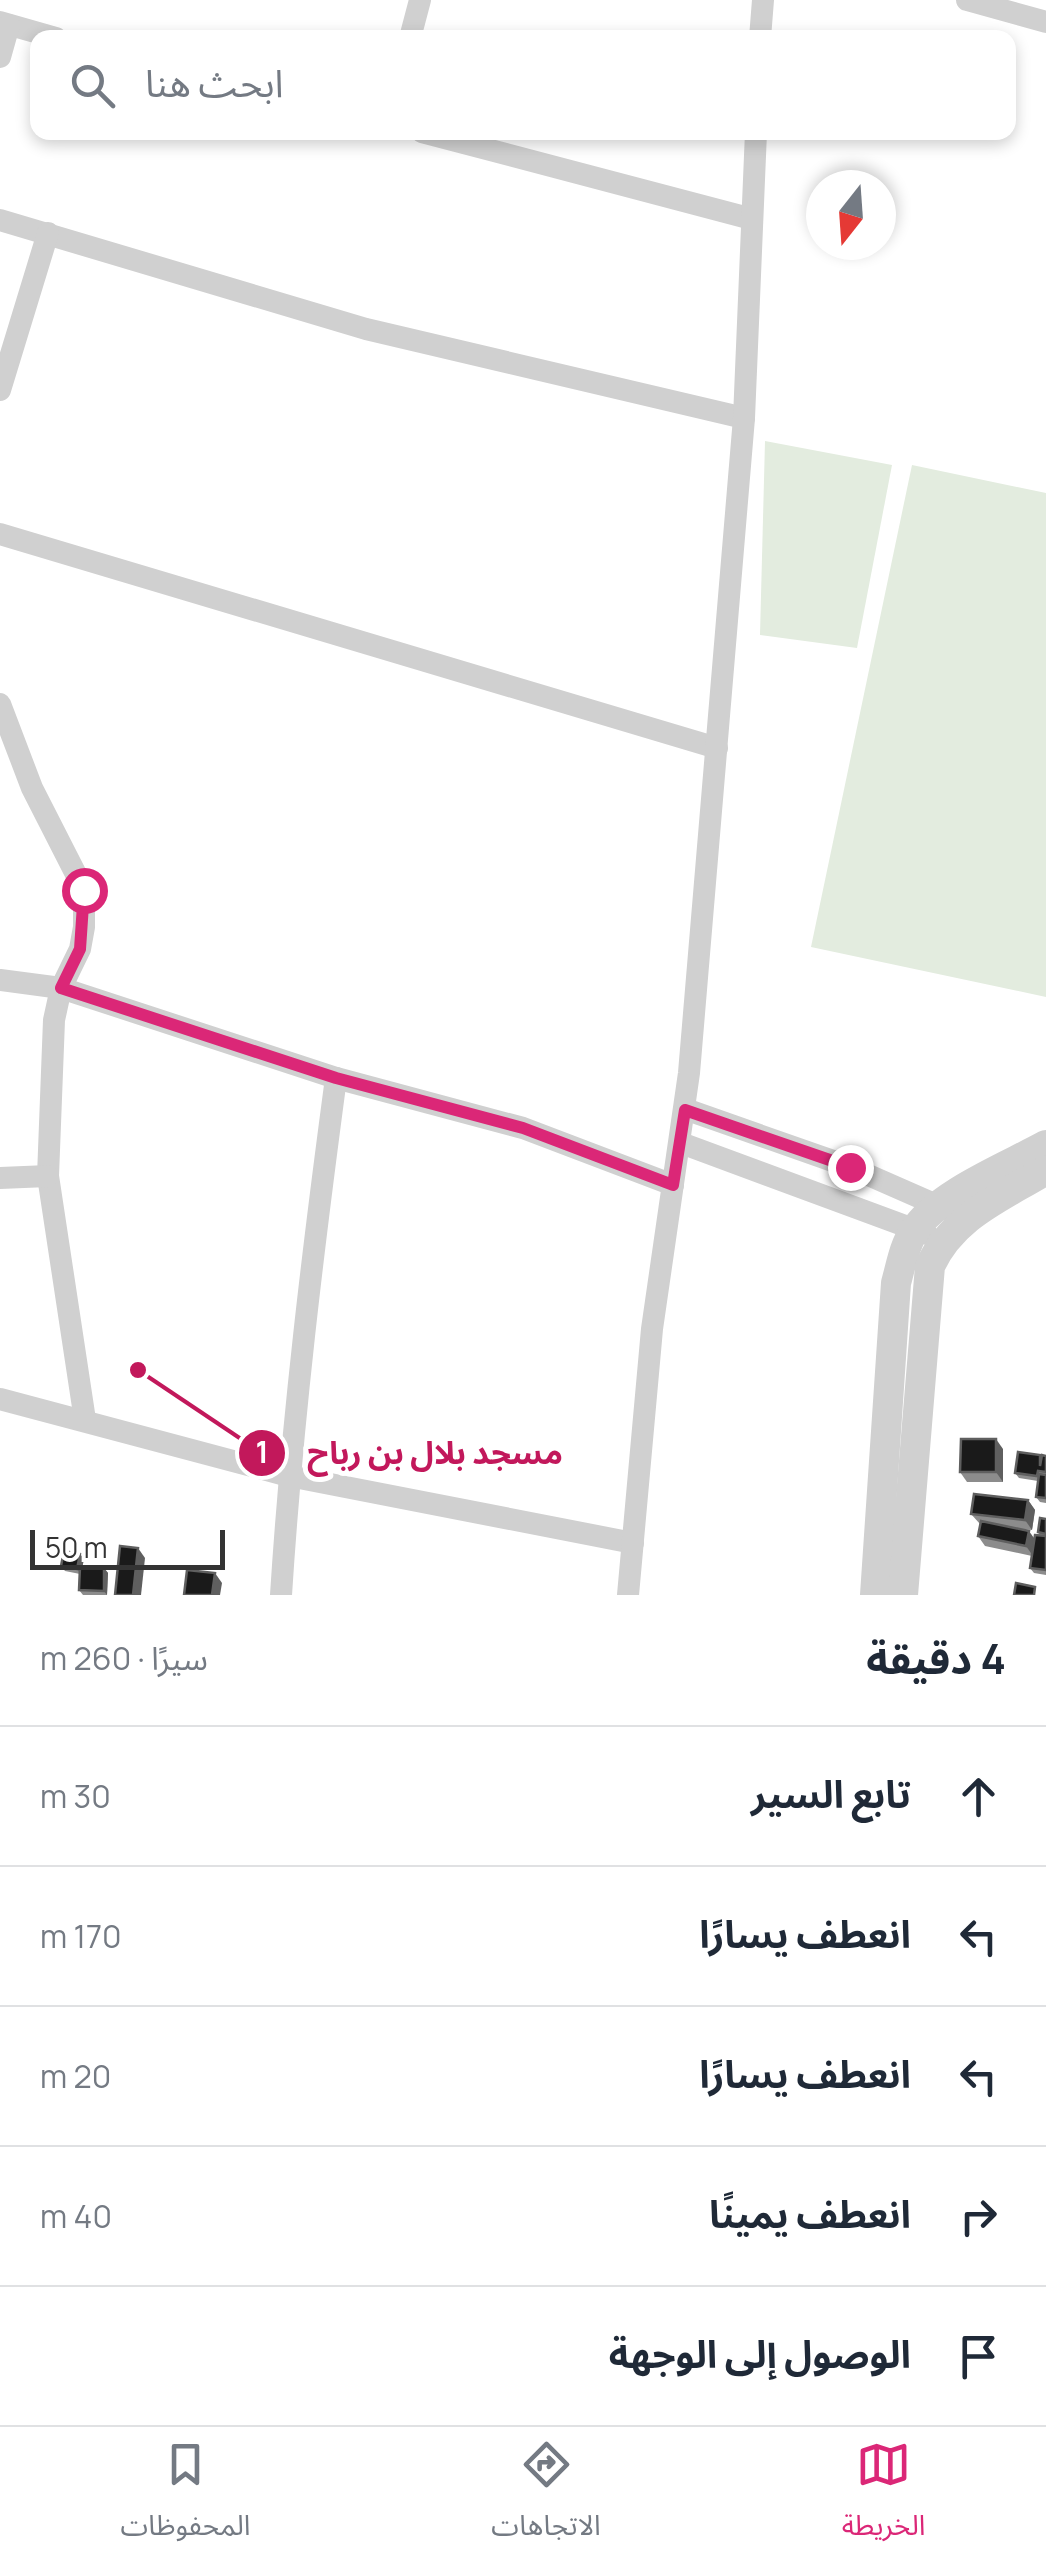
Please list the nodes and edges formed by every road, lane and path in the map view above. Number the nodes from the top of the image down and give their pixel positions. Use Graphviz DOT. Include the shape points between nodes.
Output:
graph roads {
  1 [pos="420,0"];
  2 [pos="762,0"];
  3 [pos="967,0"];
  4 [pos="1046,22"];
  5 [pos="4,24"];
  6 [pos="412,30"];
  7 [pos="760,30"];
  8 [pos="30,31"];
  9 [pos="0,57"];
  10 [pos="452,140"];
  11 [pos="756,140"];
  12 [pos="752,219"];
  13 [pos="0,220"];
  14 [pos="48,233"];
  15 [pos="7,341"];
  16 [pos="0,390"];
  17 [pos="744,418"];
  18 [pos="0,534"];
  19 [pos="0,704"];
  20 [pos="718,748"];
  21 [pos="0,980"];
  22 [pos="61,988"];
  23 [pos="336,1078"];
  24 [pos="685,1110"];
  25 [pos="681,1143"];
  26 [pos="1046,1145"];
  27 [pos="1046,1170"];
  28 [pos="48,1176"];
  29 [pos="0,1178"];
  30 [pos="673,1185"];
  31 [pos="952,1212"];
  32 [pos="928,1235"];
  33 [pos="0,1399"];
  34 [pos="85,1420"];
  35 [pos="289,1476"];
  36 [pos="633,1543"];
  37 [pos="281,1595"];
  38 [pos="628,1595"];
  39 [pos="875,1595"];
  40 [pos="903,1595"];
  1 -- 6 [label="street"];
  2 -- 7 [label="street"];
  3 -- 4 [label="street"];
  5 -- 8 [label="street"];
  5 -- 9 [label="street"];
  10 -- 12 [label="street"];
  11 -- 12 [label="street"];
  12 -- 17 [label="street"];
  13 -- 14 [label="street"];
  14 -- 15 [label="street"];
  14 -- 17 [label="street" via="366,328"];
  15 -- 16 [label="street"];
  17 -- 20 [label="street"];
  18 -- 20 [label="street"];
  19 -- 22 [label="street" via="32,788 84,890 80,949"];
  20 -- 24 [label="street"];
  21 -- 22 [label="street"];
  22 -- 23 [label="street"];
  22 -- 28 [label="street"];
  23 -- 30 [label="street" via="523,1128"];
  23 -- 35 [label="street"];
  24 -- 25 [label="street"];
  24 -- 31 [label="street" via="850,1167"];
  25 -- 30 [label="street"];
  25 -- 32 [label="street"];
  26 -- 31 [label="street"];
  27 -- 31 [label="street"];
  28 -- 29 [label="street"];
  28 -- 34 [label="street"];
  30 -- 36 [label="street"];
  31 -- 32 [label="street"];
  32 -- 39 [label="street" via="905,1249 896,1283"];
  32 -- 40 [label="street"];
  33 -- 34 [label="street"];
  34 -- 35 [label="street"];
  35 -- 36 [label="street"];
  35 -- 37 [label="street"];
  36 -- 38 [label="street"];
}
